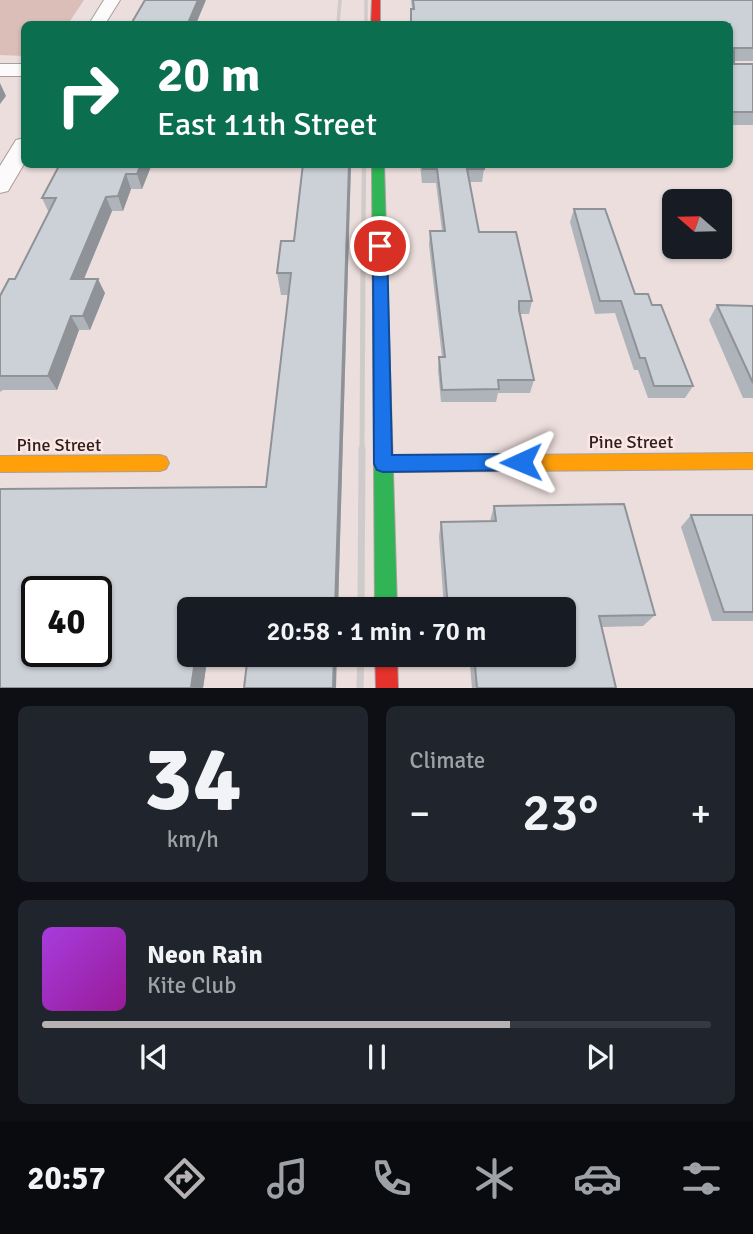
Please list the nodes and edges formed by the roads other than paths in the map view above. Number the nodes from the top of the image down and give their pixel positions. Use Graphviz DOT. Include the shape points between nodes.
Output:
graph roads {
  1 [pos="112,0"];
  2 [pos="376,0"];
  3 [pos="99,21"];
  4 [pos="376,21"];
  5 [pos="21,69"];
  6 [pos="0,70"];
  7 [pos="21,150"];
  8 [pos="378,168"];
  9 [pos="0,186"];
  10 [pos="753,461"];
  11 [pos="160,463"];
  12 [pos="0,464"];
  13 [pos="383,464"];
  14 [pos="386,597"];
  15 [pos="386,667"];
  16 [pos="387,688"];
  1 -- 3 [label="street"];
  2 -- 4 [label="street"];
  5 -- 6 [label="street"];
  7 -- 9 [label="street"];
  8 -- 13 [label="street"];
  10 -- 13 [label="street, Pine Street"];
  11 -- 12 [label="street, Pine Street"];
  13 -- 14 [label="street"];
  15 -- 16 [label="street"];
}
